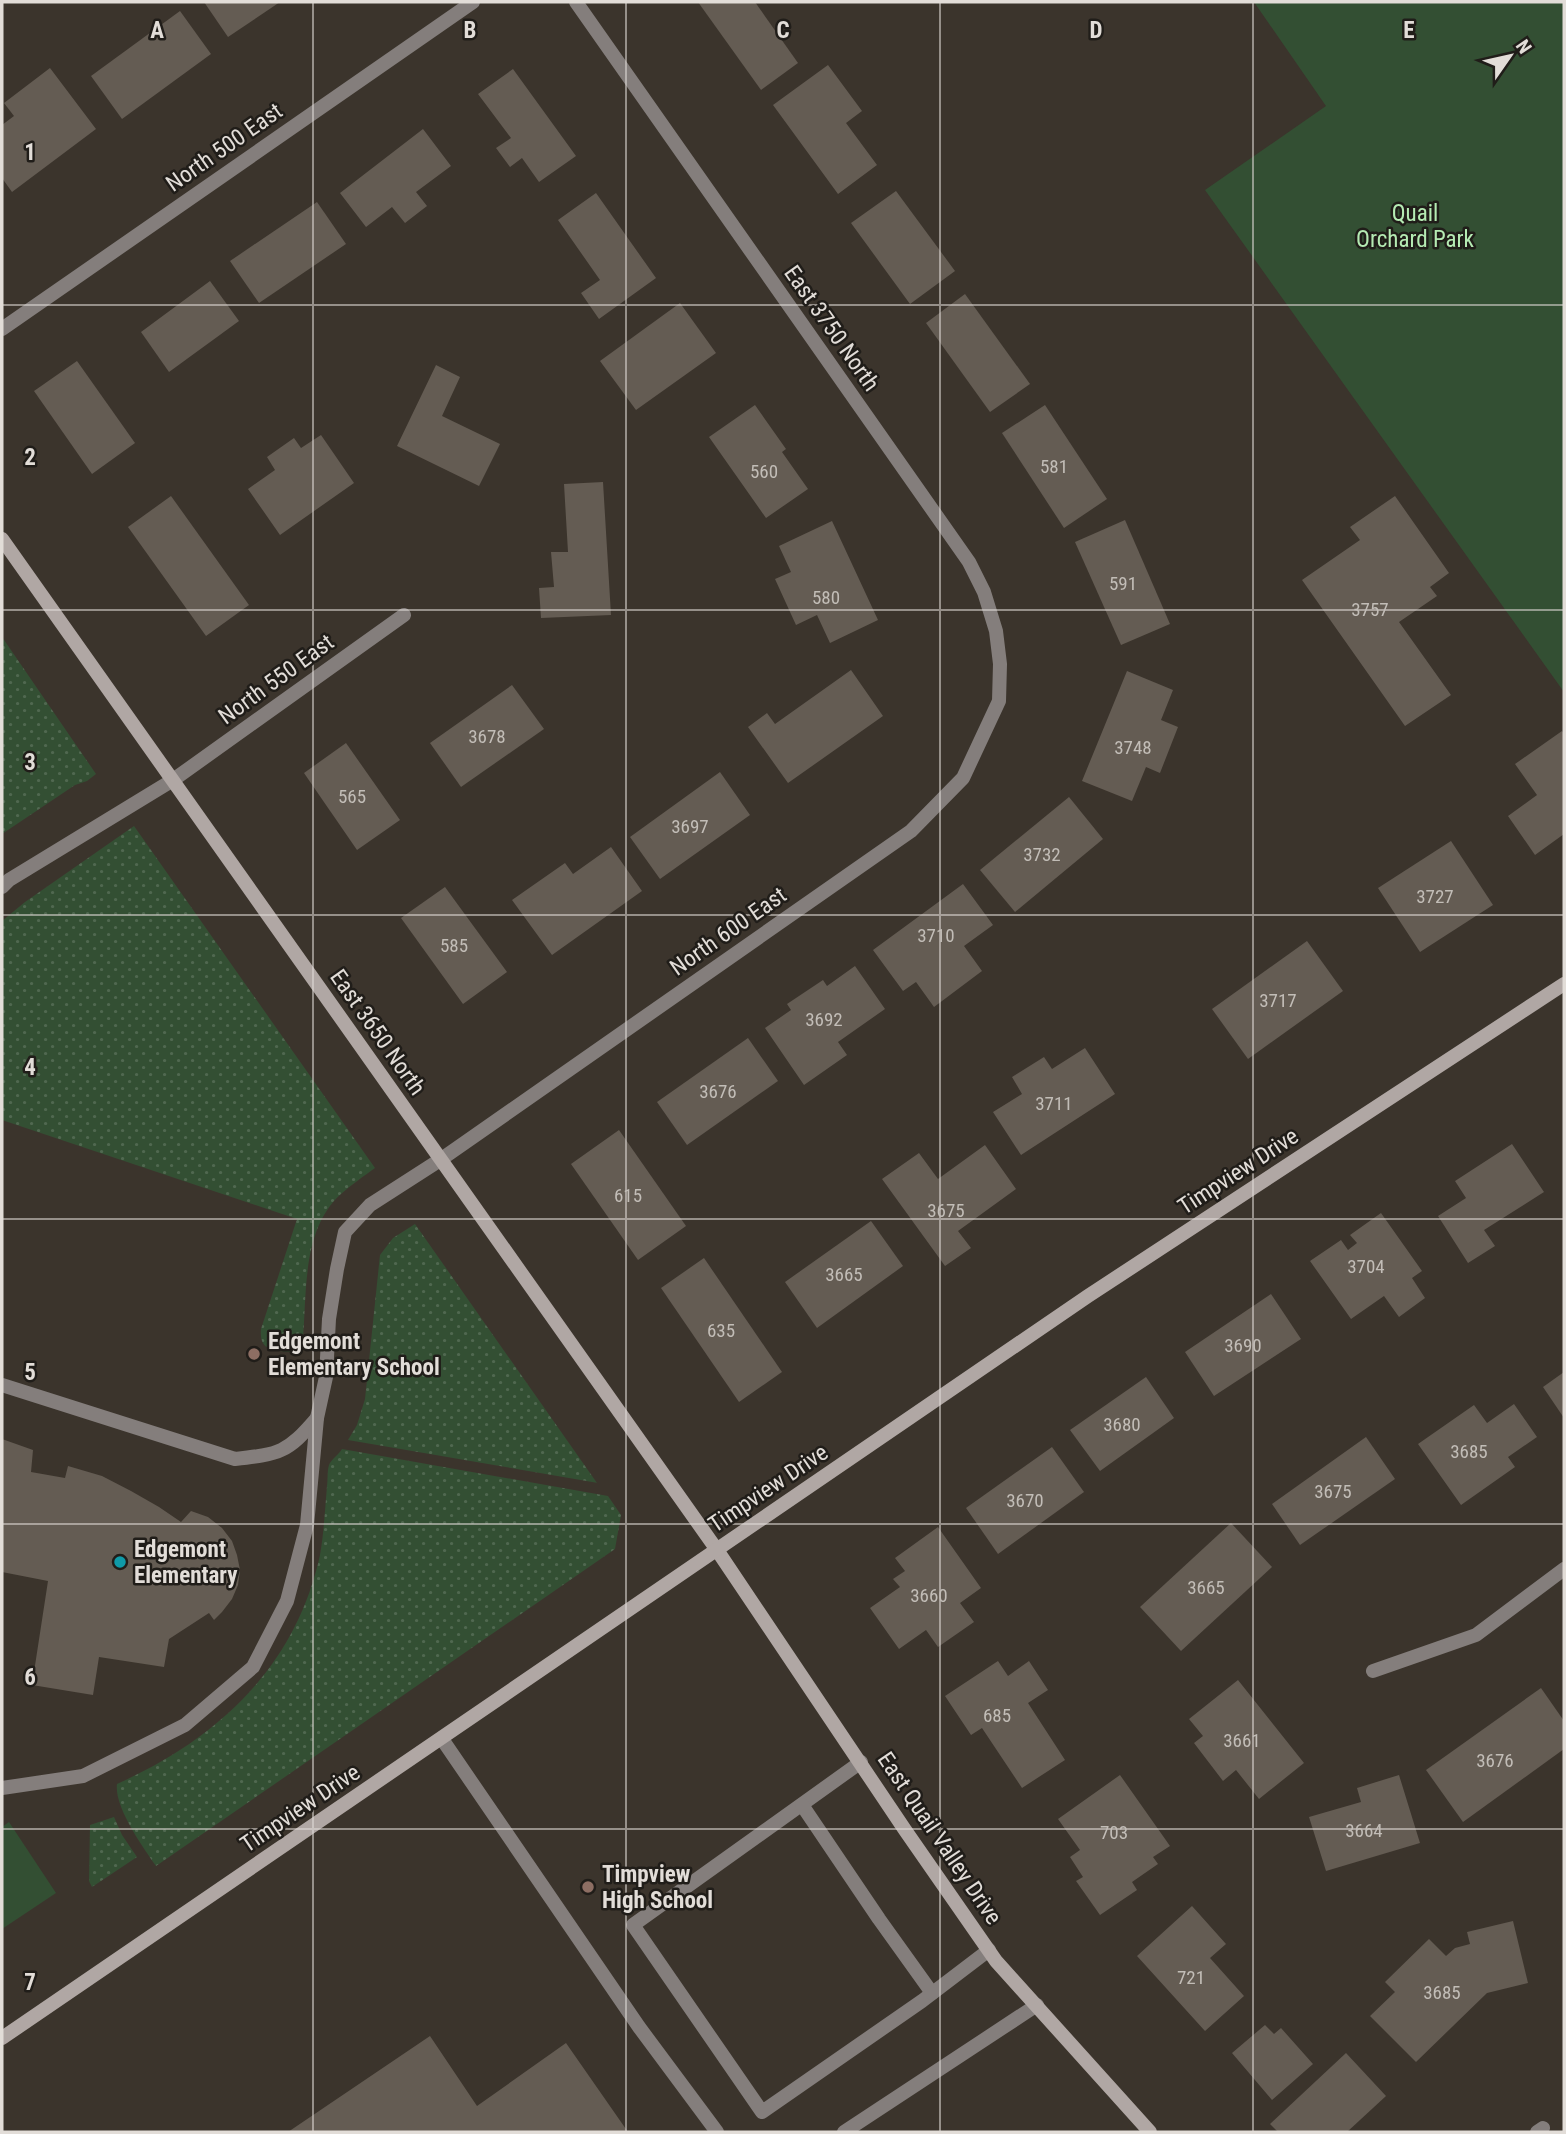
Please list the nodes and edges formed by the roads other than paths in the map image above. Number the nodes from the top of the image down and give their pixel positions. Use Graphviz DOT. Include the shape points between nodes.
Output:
graph roads {
  1 [pos="472,2"];
  2 [pos="576,2"];
  3 [pos="2,330"];
  4 [pos="2,539"];
  5 [pos="404,615"];
  6 [pos="999,701"];
  7 [pos="173,780"];
  8 [pos="2,887"];
  9 [pos="1564,984"];
  10 [pos="440,1160"];
  11 [pos="2,1385"];
  12 [pos="317,1418"];
  13 [pos="717,1550"];
  14 [pos="1564,1569"];
  15 [pos="1373,1671"];
  16 [pos="442,1739"];
  17 [pos="861,1762"];
  18 [pos="2,1788"];
  19 [pos="802,1805"];
  20 [pos="989,1950"];
  21 [pos="932,1993"];
  22 [pos="1037,2005"];
  23 [pos="2,2038"];
  24 [pos="718,2132"];
  25 [pos="844,2132"];
  26 [pos="1150,2132"];
  1 -- 3 [label="street, North 500 East"];
  2 -- 6 [label="street, East 3750 North" via="969,562 996,631"];
  4 -- 7 [label="street, East 3650 North"];
  5 -- 7 [label="street, North 550 East"];
  6 -- 10 [label="street, North 600 East" via="963,778 911,831"];
  7 -- 8 [label="street, North 550 East"];
  7 -- 10 [label="street, East 3650 North"];
  9 -- 13 [label="street, Timpview Drive" via="1088,1296"];
  10 -- 12 [label="street, North 600 East" via="370,1205 345,1232"];
  10 -- 13 [label="street, East 3650 North"];
  11 -- 12 [label="street" via="235,1459 272,1455 297,1442"];
  12 -- 18 [label="street, North 600 East" via="307,1525 287,1601 253,1667 185,1725 83,1776"];
  13 -- 16 [label="street, Timpview Drive"];
  13 -- 17 [label="street, East Quail Valley Drive"];
  14 -- 15 [label="street" via="1476,1635"];
  16 -- 23 [label="street, Timpview Drive"];
  16 -- 24 [label="street" via="639,2027"];
  17 -- 19 [label="street"];
  17 -- 20 [label="street, East Quail Valley Drive"];
  19 -- 21 [label="street"];
  19 -- 21 [label="street" via="633,1925 762,2112"];
  20 -- 21 [label="street"];
  20 -- 22 [label="street, East Quail Valley Drive"];
  22 -- 25 [label="street"];
  22 -- 26 [label="street, East Quail Valley Drive"];
}
